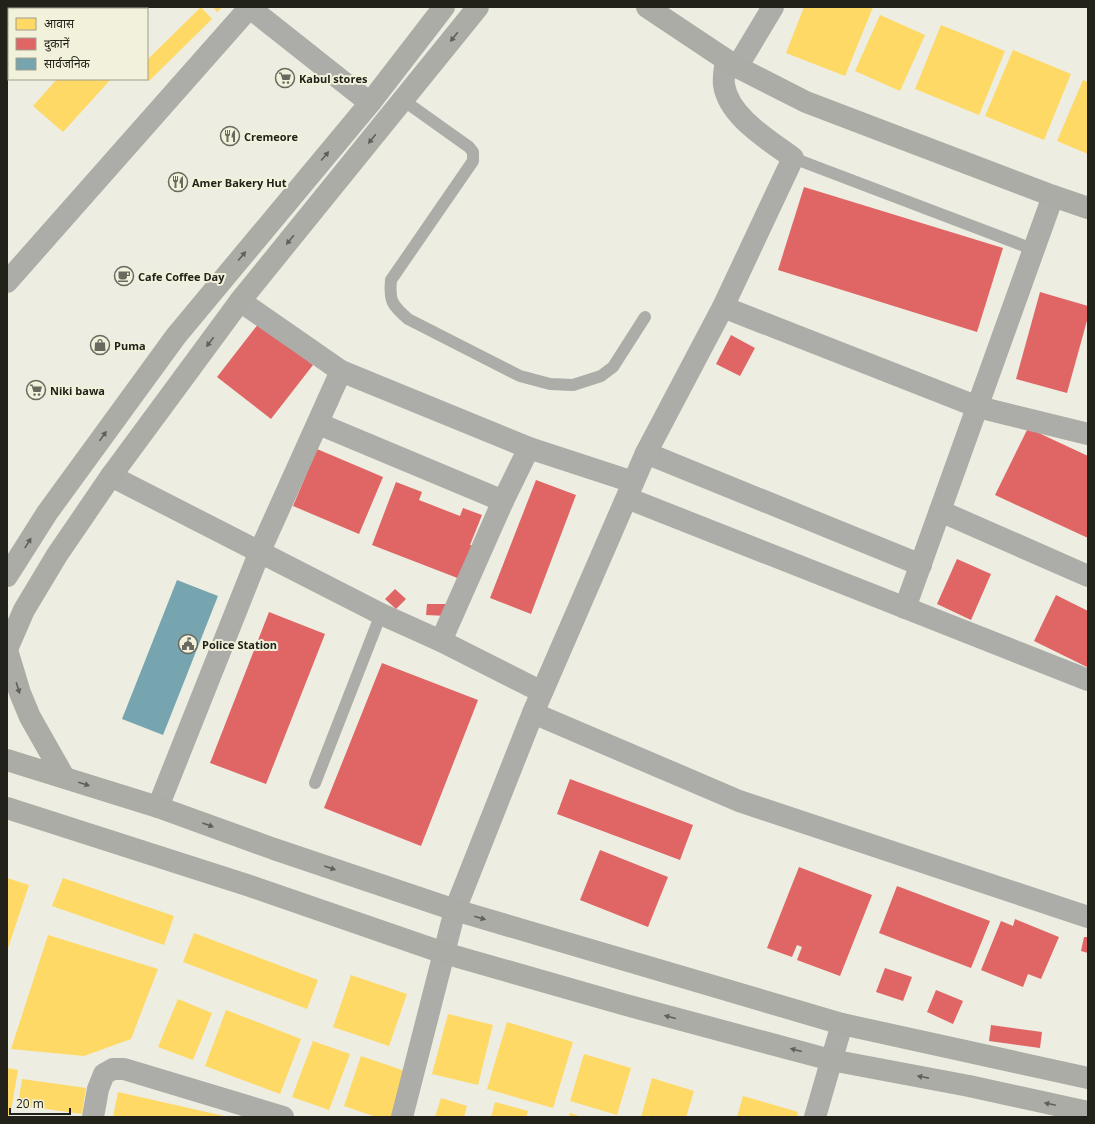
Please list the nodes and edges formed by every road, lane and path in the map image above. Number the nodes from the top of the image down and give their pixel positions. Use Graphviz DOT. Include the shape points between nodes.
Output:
graph roads {
  1 [pos="250,7"];
  2 [pos="444,7"];
  3 [pos="478,7"];
  4 [pos="646,7"];
  5 [pos="773,7"];
  6 [pos="731,63"];
  7 [pos="403,100"];
  8 [pos="370,103"];
  9 [pos="793,158"];
  10 [pos="1053,196"];
  11 [pos="1088,208"];
  12 [pos="1035,250"];
  13 [pos="7,282"];
  14 [pos="240,301"];
  15 [pos="723,307"];
  16 [pos="645,317"];
  17 [pos="341,371"];
  18 [pos="978,407"];
  19 [pos="319,424"];
  20 [pos="1088,434"];
  21 [pos="529,448"];
  22 [pos="646,453"];
  23 [pos="111,476"];
  24 [pos="630,490"];
  25 [pos="503,501"];
  26 [pos="940,511"];
  27 [pos="260,551"];
  28 [pos="921,565"];
  29 [pos="7,576"];
  30 [pos="1088,576"];
  31 [pos="905,608"];
  32 [pos="382,614"];
  33 [pos="442,640"];
  34 [pos="7,650"];
  35 [pos="1088,680"];
  36 [pos="542,692"];
  37 [pos="533,713"];
  38 [pos="7,760"];
  39 [pos="64,777"];
  40 [pos="315,783"];
  41 [pos="158,807"];
  42 [pos="7,808"];
  43 [pos="455,910"];
  44 [pos="1088,917"];
  45 [pos="444,953"];
  46 [pos="842,1024"];
  47 [pos="831,1060"];
  48 [pos="1088,1078"];
  49 [pos="252,1112"];
  50 [pos="1088,1112"];
  51 [pos="93,1117"];
  52 [pos="282,1117"];
  53 [pos="402,1117"];
  54 [pos="814,1117"];
  1 -- 8 [label="street"];
  1 -- 13 [label="street"];
  2 -- 8 [label="street"];
  3 -- 7 [label="street, one-way"];
  4 -- 6 [label="street"];
  5 -- 6 [label="street"];
  6 -- 9 [label="street" via="724,84 730,101 748,124"];
  6 -- 10 [label="street" via="806,102"];
  7 -- 14 [label="street, one-way"];
  7 -- 16 [label="lane" via="469,147 473,152 473,161 391,280 390,295 399,311 408,319 520,376 550,384 573,385 601,376 613,367"];
  29 -- 8 [label="street, one-way" via="47,513 176,336"];
  9 -- 12 [label="lane"];
  9 -- 15 [label="street"];
  10 -- 11 [label="street"];
  10 -- 12 [label="street"];
  12 -- 18 [label="street"];
  14 -- 17 [label="street"];
  14 -- 23 [label="street, one-way"];
  15 -- 18 [label="street"];
  15 -- 22 [label="street"];
  17 -- 19 [label="street"];
  17 -- 21 [label="street"];
  18 -- 20 [label="street"];
  18 -- 26 [label="street"];
  19 -- 25 [label="street"];
  19 -- 27 [label="street"];
  21 -- 24 [label="street"];
  21 -- 25 [label="street"];
  22 -- 24 [label="street"];
  22 -- 28 [label="street"];
  23 -- 27 [label="street"];
  23 -- 34 [label="street" via="32,596"];
  24 -- 31 [label="street"];
  24 -- 36 [label="street"];
  25 -- 33 [label="street"];
  26 -- 28 [label="street"];
  26 -- 30 [label="street"];
  27 -- 32 [label="street"];
  27 -- 41 [label="street"];
  28 -- 31 [label="street"];
  31 -- 35 [label="street"];
  32 -- 33 [label="street"];
  32 -- 40 [label="lane"];
  33 -- 36 [label="street"];
  34 -- 39 [label="street, one-way" via="30,717"];
  36 -- 37 [label="street"];
  37 -- 43 [label="street"];
  37 -- 44 [label="street" via="739,801"];
  38 -- 39 [label="street"];
  39 -- 41 [label="street, one-way"];
  41 -- 43 [label="street, one-way"];
  42 -- 45 [label="street" via="250,886"];
  43 -- 45 [label="street"];
  43 -- 46 [label="street, one-way"];
  47 -- 45 [label="street, one-way"];
  45 -- 53 [label="street"];
  46 -- 47 [label="street"];
  46 -- 48 [label="street"];
  50 -- 47 [label="street, one-way"];
  47 -- 54 [label="street"];
  49 -- 51 [label="street" via="124,1069 113,1069 104,1074 98,1089"];
  49 -- 52 [label="street"];
}
